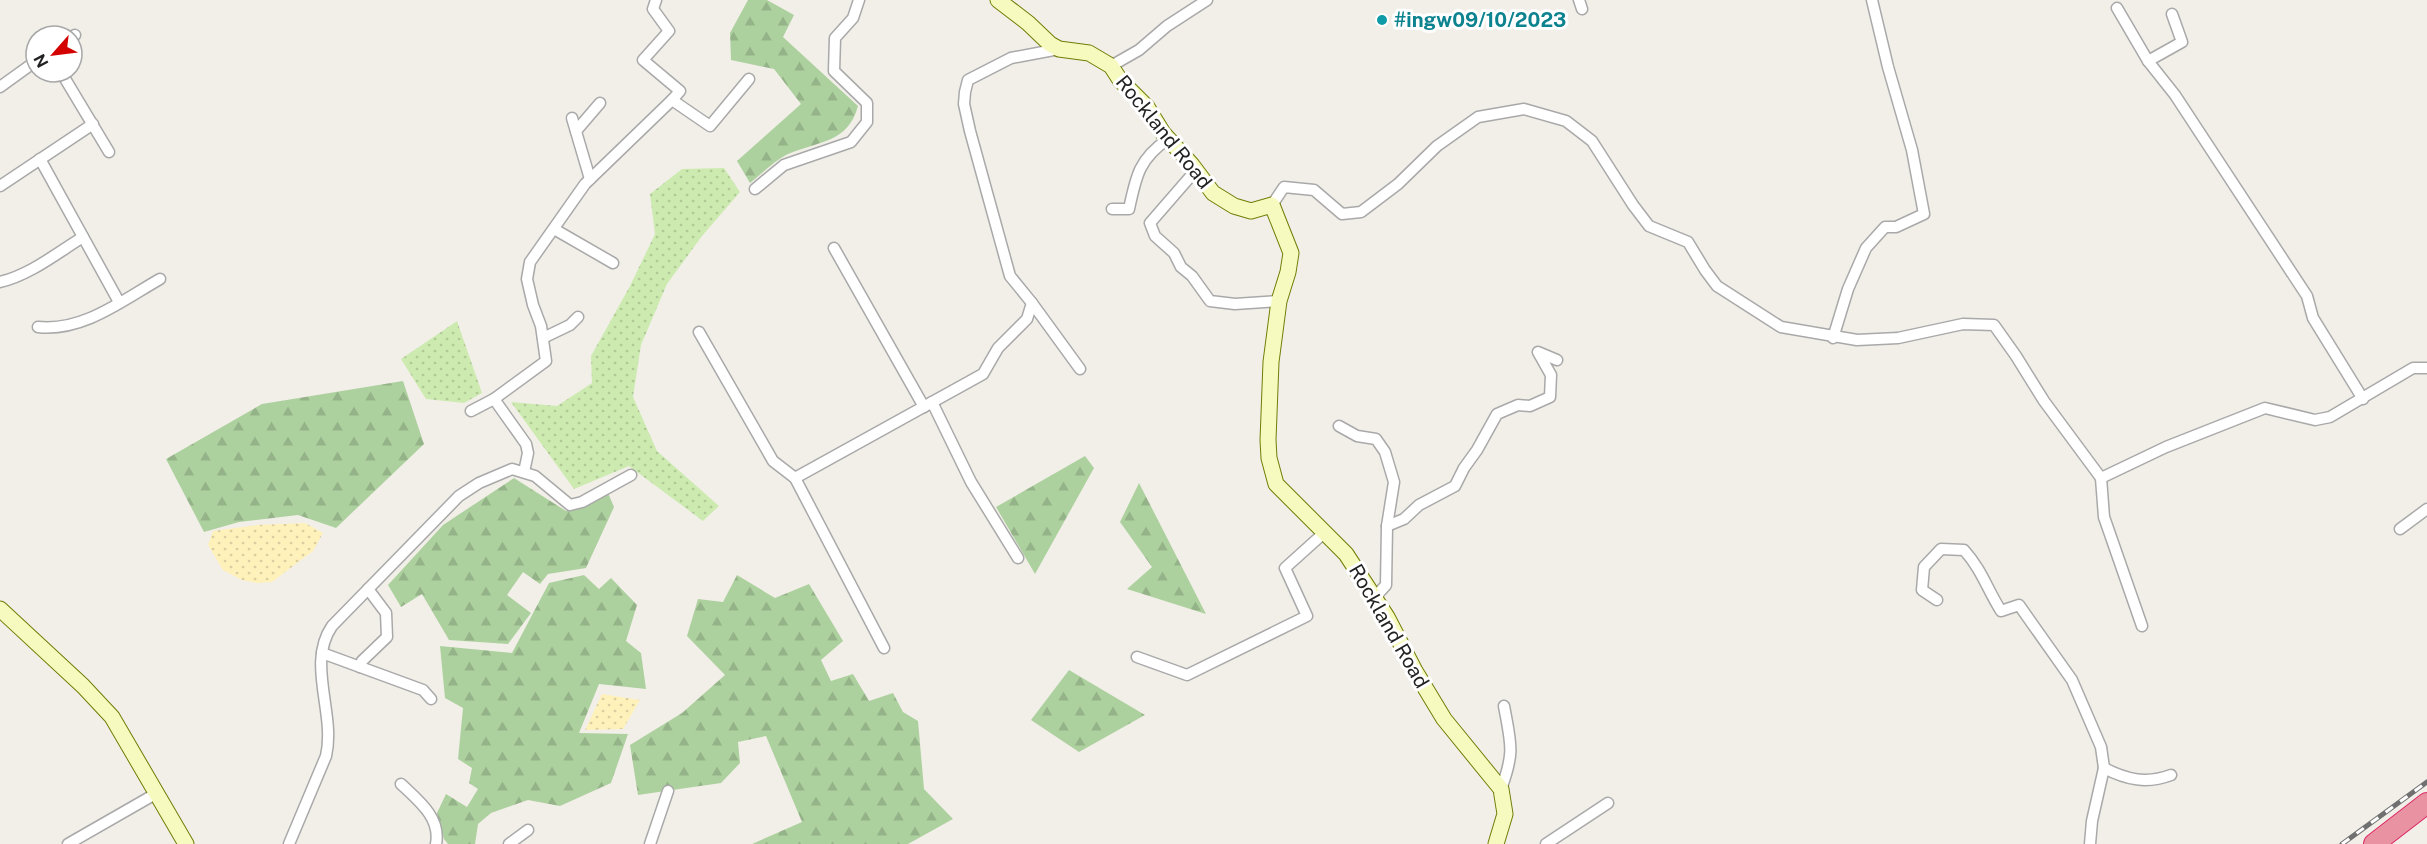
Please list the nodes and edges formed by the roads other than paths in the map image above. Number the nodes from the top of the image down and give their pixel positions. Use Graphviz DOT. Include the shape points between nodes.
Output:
graph roads {
  1 [pos="656,0"];
  2 [pos="859,0"];
  3 [pos="998,0"];
  4 [pos="1207,0"];
  5 [pos="1872,0"];
  6 [pos="2117,8"];
  7 [pos="2172,14"];
  8 [pos="1059,49"];
  9 [pos="2148,61"];
  10 [pos="1111,66"];
  11 [pos="24,70"];
  12 [pos="749,79"];
  13 [pos="68,84"];
  14 [pos="0,87"];
  15 [pos="672,100"];
  16 [pos="600,104"];
  17 [pos="572,118"];
  18 [pos="93,124"];
  19 [pos="576,131"];
  20 [pos="1168,139"];
  21 [pos="109,152"];
  22 [pos="40,159"];
  23 [pos="1196,170"];
  24 [pos="590,179"];
  25 [pos="0,186"];
  26 [pos="755,189"];
  27 [pos="1272,205"];
  28 [pos="1112,209"];
  29 [pos="554,229"];
  30 [pos="83,237"];
  31 [pos="834,248"];
  32 [pos="613,262"];
  33 [pos="160,279"];
  34 [pos="0,282"];
  35 [pos="1279,301"];
  36 [pos="119,302"];
  37 [pos="1032,303"];
  38 [pos="578,317"];
  39 [pos="38,327"];
  40 [pos="699,332"];
  41 [pos="543,338"];
  42 [pos="1833,338"];
  43 [pos="1557,360"];
  44 [pos="2427,368"];
  45 [pos="1080,369"];
  46 [pos="494,399"];
  47 [pos="2363,399"];
  48 [pos="928,405"];
  49 [pos="471,411"];
  50 [pos="1339,426"];
  51 [pos="524,472"];
  52 [pos="631,475"];
  53 [pos="795,478"];
  54 [pos="2101,478"];
  55 [pos="2427,509"];
  56 [pos="1387,526"];
  57 [pos="2400,529"];
  58 [pos="1325,532"];
  59 [pos="1018,558"];
  60 [pos="368,589"];
  61 [pos="1375,597"];
  62 [pos="1937,600"];
  63 [pos="0,609"];
  64 [pos="2142,626"];
  65 [pos="322,653"];
  66 [pos="1137,657"];
  67 [pos="360,667"];
  68 [pos="430,699"];
  69 [pos="1504,706"];
  70 [pos="2104,768"];
  71 [pos="2171,775"];
  72 [pos="401,784"];
  73 [pos="1501,789"];
  74 [pos="668,791"];
  75 [pos="157,793"];
  76 [pos="1608,803"];
  77 [pos="2427,803"];
  78 [pos="528,830"];
  79 [pos="1551,843"];
  80 [pos="68,844"];
  81 [pos="186,844"];
  82 [pos="289,844"];
  83 [pos="436,844"];
  84 [pos="508,844"];
  85 [pos="650,844"];
  86 [pos="1496,844"];
  87 [pos="2090,844"];
  88 [pos="2374,844"];
  1 -- 15 [label="street" via="653,9 669,31 643,60 680,91"];
  2 -- 26 [label="street" via="853,18 835,38 834,71 867,102 867,122 851,142 784,165"];
  3 -- 8 [label="street"];
  4 -- 10 [label="street"];
  5 -- 42 [label="street" via="1912,150 1924,214 1896,227 1885,227 1866,248"];
  6 -- 9 [label="street"];
  7 -- 9 [label="street" via="2182,42"];
  8 -- 10 [label="street, Rockland Road" via="1089,53"];
  8 -- 37 [label="street" via="1011,58 968,80 964,92 970,131 1010,276"];
  9 -- 47 [label="street" via="2175,95 2307,296 2313,318"];
  10 -- 20 [label="street, Rockland Road" via="1147,106"];
  11 -- 14 [label="street"];
  12 -- 15 [label="street" via="710,126"];
  13 -- 18 [label="street"];
  15 -- 24 [label="street"];
  16 -- 19 [label="street"];
  17 -- 19 [label="street"];
  18 -- 21 [label="street"];
  18 -- 22 [label="street"];
  19 -- 24 [label="street"];
  20 -- 23 [label="street, Rockland Road"];
  20 -- 28 [label="street" via="1153,149 1137,174 1129,209"];
  22 -- 25 [label="street"];
  22 -- 30 [label="street"];
  23 -- 27 [label="street, Rockland Road" via="1213,193 1234,206 1251,211"];
  23 -- 35 [label="street" via="1150,223 1155,236 1174,253 1209,301"];
  24 -- 29 [label="street"];
  27 -- 35 [label="street, Rockland Road" via="1291,253"];
  27 -- 42 [label="street" via="1284,188 1314,190 1342,214 1361,212 1398,184 1437,146 1478,117 1524,110 1566,121 1592,141 1649,226 1688,242 1717,286 1733,298 1781,327"];
  29 -- 32 [label="street"];
  29 -- 41 [label="street" via="530,262 527,279"];
  30 -- 34 [label="street"];
  30 -- 36 [label="street"];
  31 -- 48 [label="street"];
  33 -- 36 [label="street"];
  35 -- 58 [label="street, Rockland Road" via="1271,362 1269,458 1276,484"];
  36 -- 39 [label="street" via="74,324 54,329"];
  37 -- 45 [label="street"];
  37 -- 48 [label="street" via="1027,319 998,348 983,374"];
  38 -- 41 [label="street"];
  40 -- 53 [label="street" via="773,460"];
  41 -- 46 [label="street" via="546,361"];
  42 -- 54 [label="street" via="1898,338 1963,324 1994,326 2067,435"];
  43 -- 56 [label="street" via="1538,352 1551,375 1550,397 1497,414 1455,486"];
  44 -- 47 [label="street" via="2413,368"];
  46 -- 49 [label="street"];
  46 -- 51 [label="street" via="526,444"];
  47 -- 54 [label="street" via="2330,417 2315,420 2265,408"];
  48 -- 53 [label="street"];
  48 -- 59 [label="street"];
  50 -- 56 [label="street" via="1357,436 1376,439 1385,452 1394,482"];
  51 -- 52 [label="street" via="542,481 570,505"];
  51 -- 60 [label="street" via="503,471 459,496"];
  53 -- 53 [label="street" via="823,531 884,648 862,605"];
  54 -- 64 [label="street" via="2104,517"];
  55 -- 57 [label="street"];
  56 -- 61 [label="street" via="1386,585"];
  58 -- 61 [label="street, Rockland Road" via="1346,554"];
  58 -- 66 [label="street" via="1285,568 1307,616 1187,675"];
  60 -- 65 [label="street" via="332,626"];
  60 -- 67 [label="street" via="386,613 387,637"];
  61 -- 73 [label="street, Rockland Road" via="1444,719"];
  62 -- 70 [label="street" via="1922,590 1924,567 1941,549 1964,550 2001,611 2019,604 2072,680 2100,747"];
  63 -- 75 [label="street" via="112,717"];
  65 -- 67 [label="street"];
  65 -- 82 [label="street" via="330,741"];
  67 -- 68 [label="street" via="423,690"];
  69 -- 73 [label="street" via="1512,749 1511,764"];
  70 -- 71 [label="street" via="2142,781"];
  70 -- 87 [label="street"];
  72 -- 83 [label="street" via="429,811 438,832"];
  73 -- 86 [label="street" via="1504,814"];
  74 -- 85 [label="street"];
  75 -- 80 [label="street"];
  75 -- 81 [label="street"];
  76 -- 79 [label="street"];
  77 -- 88 [label="highway"];
  78 -- 84 [label="street"];
}
